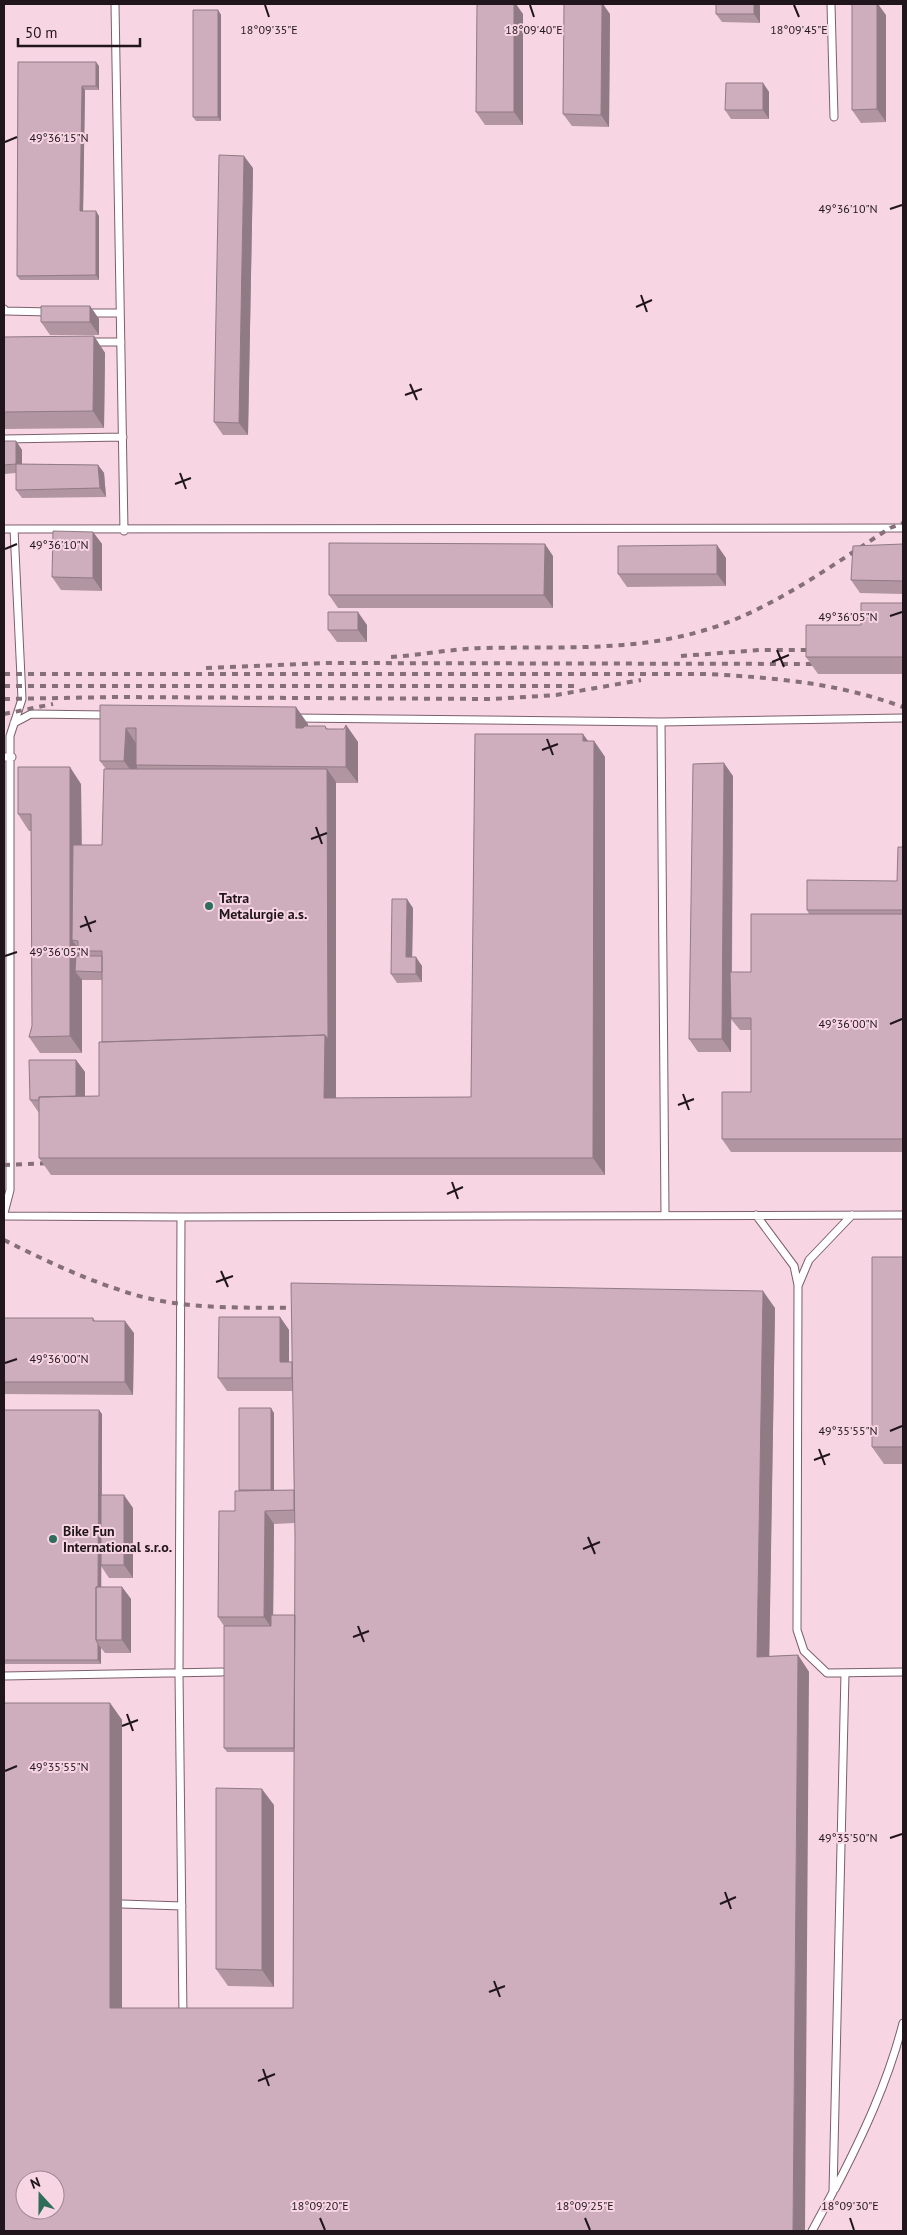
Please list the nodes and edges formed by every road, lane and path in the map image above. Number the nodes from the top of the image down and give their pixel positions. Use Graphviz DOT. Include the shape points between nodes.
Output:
graph roads {
  1 [pos="115,4"];
  2 [pos="831,4"];
  3 [pos="834,117"];
  4 [pos="4,309"];
  5 [pos="62,312"];
  6 [pos="80,312"];
  7 [pos="120,313"];
  8 [pos="82,342"];
  9 [pos="121,342"];
  10 [pos="123,437"];
  11 [pos="4,439"];
  12 [pos="903,528"];
  13 [pos="4,529"];
  14 [pos="14,530"];
  15 [pos="124,530"];
  16 [pos="120,715"];
  17 [pos="287,718"];
  18 [pos="903,718"];
  19 [pos="661,722"];
  20 [pos="13,723"];
  21 [pos="8,757"];
  22 [pos="4,1214"];
  23 [pos="756,1215"];
  24 [pos="852,1215"];
  25 [pos="903,1215"];
  26 [pos="665,1216"];
  27 [pos="181,1217"];
  28 [pos="798,1286"];
  29 [pos="222,1672"];
  30 [pos="903,1672"];
  31 [pos="845,1673"];
  32 [pos="179,1674"];
  33 [pos="4,1676"];
  34 [pos="122,1904"];
  35 [pos="182,1906"];
  36 [pos="903,2023"];
  37 [pos="183,2024"];
  38 [pos="833,2192"];
  39 [pos="812,2231"];
  1 -- 7 [label="lane"];
  2 -- 3 [label="lane"];
  4 -- 5 [label="lane"];
  6 -- 7 [label="lane"];
  7 -- 9 [label="lane"];
  8 -- 9 [label="lane"];
  9 -- 10 [label="lane"];
  10 -- 11 [label="lane"];
  10 -- 15 [label="lane"];
  12 -- 15 [label="lane"];
  13 -- 14 [label="lane"];
  14 -- 15 [label="lane"];
  14 -- 20 [label="lane" via="22,699"];
  16 -- 20 [label="lane" via="31,714"];
  17 -- 19 [label="lane"];
  18 -- 19 [label="lane"];
  19 -- 26 [label="lane"];
  20 -- 21 [label="lane"];
  21 -- 22 [label="lane" via="10,1190"];
  22 -- 27 [label="lane"];
  23 -- 24 [label="lane"];
  23 -- 26 [label="lane"];
  23 -- 28 [label="lane" via="794,1266"];
  24 -- 25 [label="lane"];
  24 -- 28 [label="lane" via="810,1260"];
  26 -- 27 [label="lane"];
  27 -- 32 [label="lane"];
  28 -- 31 [label="lane" via="797,1630 804,1651 827,1673"];
  29 -- 32 [label="lane"];
  30 -- 31 [label="lane"];
  31 -- 38 [label="lane"];
  32 -- 33 [label="lane"];
  32 -- 35 [label="lane"];
  34 -- 35 [label="lane"];
  35 -- 37 [label="lane"];
  36 -- 38 [label="lane" via="892,2064 866,2128"];
  38 -- 39 [label="lane"];
}
